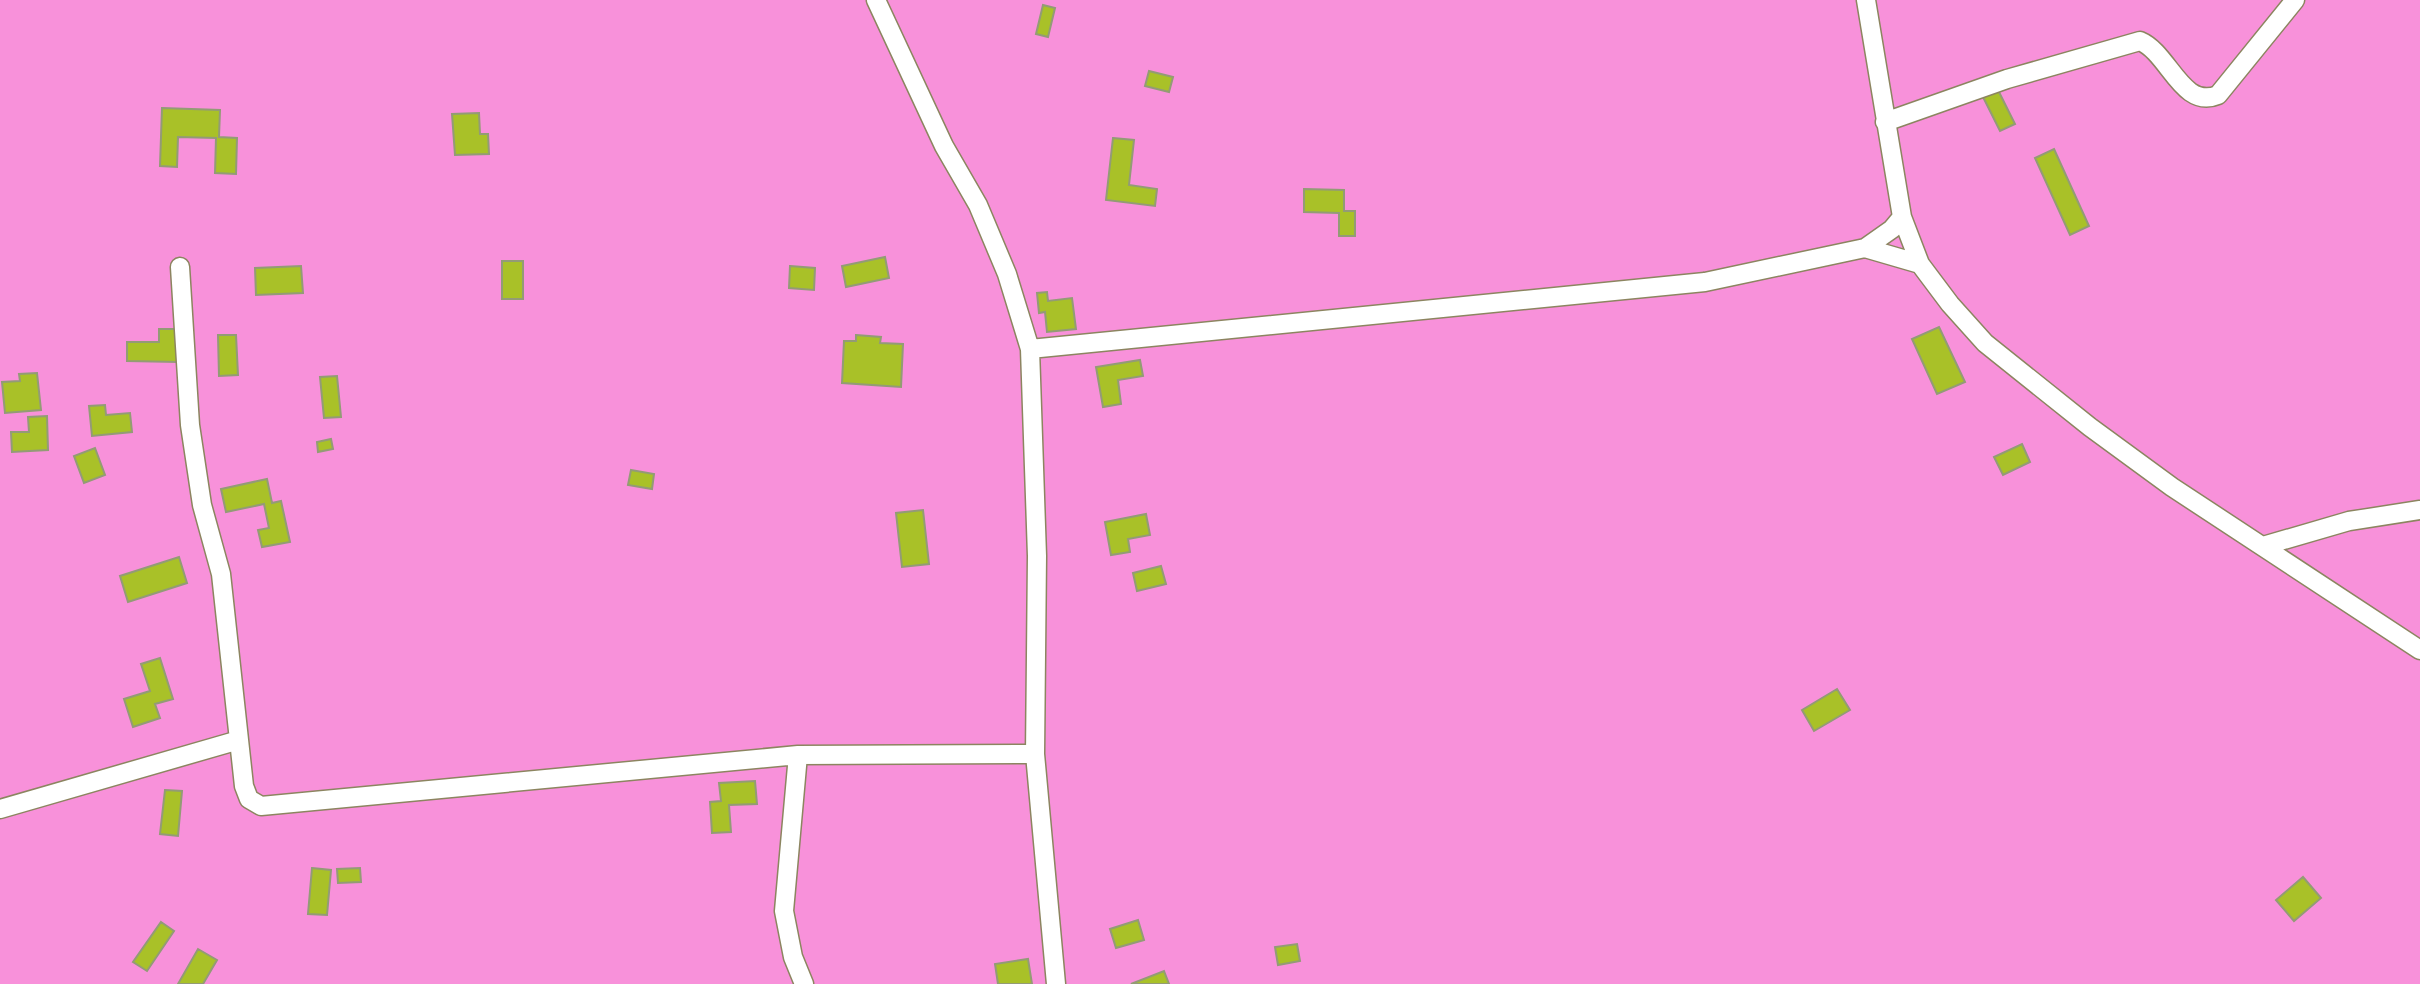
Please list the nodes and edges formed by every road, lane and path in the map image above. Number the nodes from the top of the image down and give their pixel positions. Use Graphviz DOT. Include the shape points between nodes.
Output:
graph roads {
  1 [pos="876,0"];
  2 [pos="1866,0"];
  3 [pos="2295,0"];
  4 [pos="1885,122"];
  5 [pos="1902,217"];
  6 [pos="1864,248"];
  7 [pos="1920,264"];
  8 [pos="180,267"];
  9 [pos="1030,349"];
  10 [pos="2420,510"];
  11 [pos="2263,546"];
  12 [pos="2420,650"];
  13 [pos="239,740"];
  14 [pos="1035,754"];
  15 [pos="798,755"];
  16 [pos="0,809"];
  17 [pos="804,984"];
  18 [pos="1056,984"];
  1 -- 9 [label="street" via="944,146 978,205 1007,274"];
  2 -- 4 [label="street"];
  3 -- 4 [label="street" via="2218,95 2206,100 2194,97 2151,45 2140,41 2007,79"];
  4 -- 5 [label="street"];
  5 -- 6 [label="street"];
  5 -- 7 [label="street"];
  6 -- 7 [label="street"];
  6 -- 9 [label="street" via="1705,282"];
  7 -- 11 [label="street" via="1985,343 2162,480"];
  8 -- 13 [label="street" via="190,425 202,505 221,574"];
  9 -- 14 [label="street" via="1037,556"];
  10 -- 11 [label="street" via="2349,521"];
  11 -- 12 [label="street"];
  13 -- 15 [label="street" via="249,799 261,806 278,807"];
  13 -- 16 [label="street"];
  14 -- 15 [label="street"];
  14 -- 18 [label="street"];
  15 -- 17 [label="street" via="784,911"];
}
